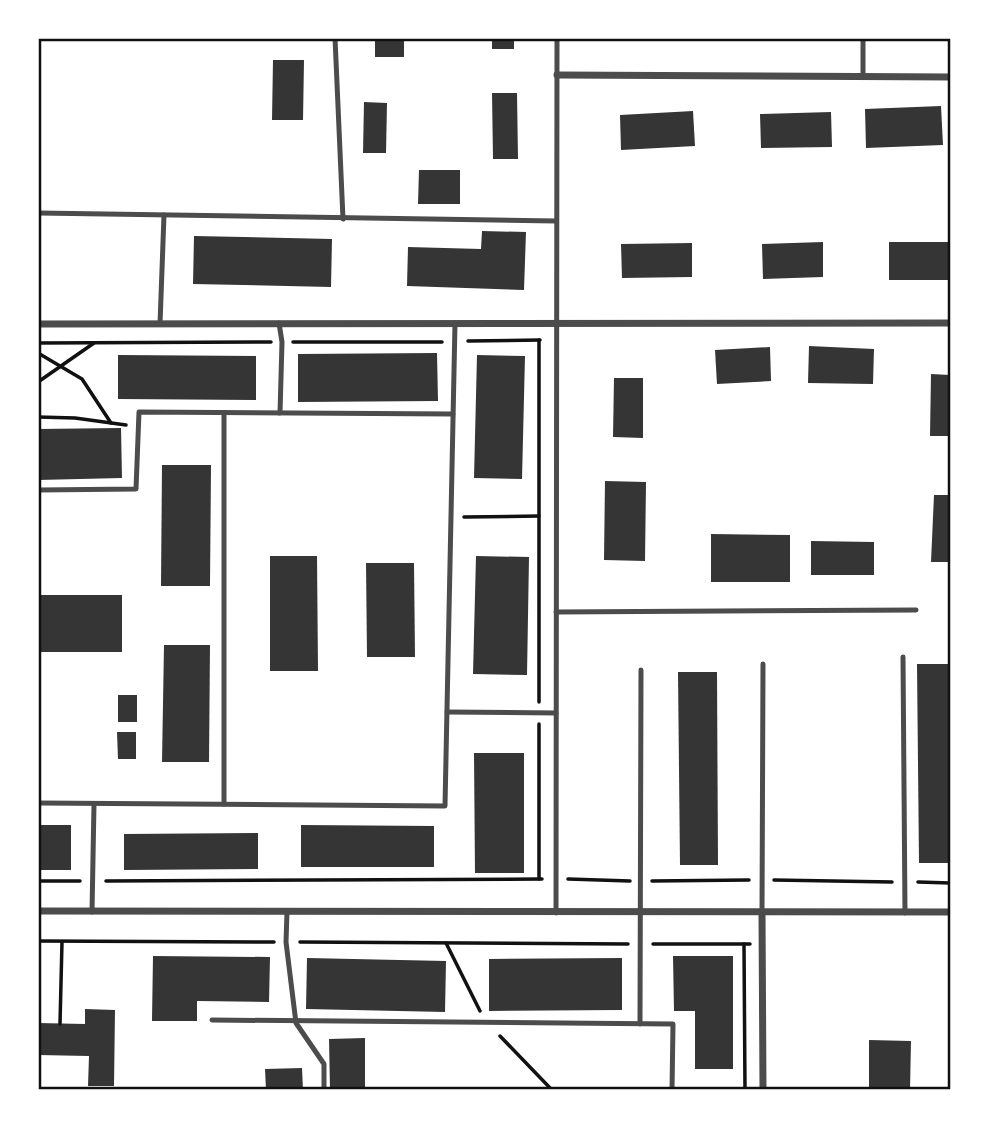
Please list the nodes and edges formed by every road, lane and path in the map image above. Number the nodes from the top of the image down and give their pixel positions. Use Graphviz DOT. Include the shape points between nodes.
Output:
graph roads {
  1 [pos="335,38"];
  2 [pos="557,38"];
  3 [pos="863,38"];
  4 [pos="557,75"];
  5 [pos="863,76"];
  6 [pos="950,77"];
  7 [pos="38,213"];
  8 [pos="164,215"];
  9 [pos="343,219"];
  10 [pos="556,221"];
  11 [pos="455,323"];
  12 [pos="556,323"];
  13 [pos="950,323"];
  14 [pos="38,324"];
  15 [pos="160,324"];
  16 [pos="279,324"];
  17 [pos="539,340"];
  18 [pos="556,340"];
  19 [pos="95,342"];
  20 [pos="282,342"];
  21 [pos="454,342"];
  22 [pos="38,343"];
  23 [pos="38,353"];
  24 [pos="63,366"];
  25 [pos="38,382"];
  26 [pos="224,413"];
  27 [pos="279,413"];
  28 [pos="453,414"];
  29 [pos="38,417"];
  30 [pos="111,423"];
  31 [pos="138,427"];
  32 [pos="38,490"];
  33 [pos="539,516"];
  34 [pos="451,517"];
  35 [pos="916,610"];
  36 [pos="556,611"];
  37 [pos="903,657"];
  38 [pos="763,664"];
  39 [pos="641,670"];
  40 [pos="447,712"];
  41 [pos="539,713"];
  42 [pos="556,713"];
  43 [pos="38,803"];
  44 [pos="94,804"];
  45 [pos="224,804"];
  46 [pos="539,879"];
  47 [pos="556,879"];
  48 [pos="761,880"];
  49 [pos="38,881"];
  50 [pos="93,881"];
  51 [pos="642,881"];
  52 [pos="905,882"];
  53 [pos="950,883"];
  54 [pos="38,911"];
  55 [pos="92,912"];
  56 [pos="287,912"];
  57 [pos="950,912"];
  58 [pos="556,913"];
  59 [pos="642,913"];
  60 [pos="762,913"];
  61 [pos="905,913"];
  62 [pos="38,941"];
  63 [pos="62,941"];
  64 [pos="286,942"];
  65 [pos="641,944"];
  66 [pos="744,944"];
  67 [pos="762,944"];
  68 [pos="212,1020"];
  69 [pos="296,1023"];
  70 [pos="60,1024"];
  71 [pos="640,1024"];
  72 [pos="324,1090"];
  73 [pos="672,1090"];
  74 [pos="745,1090"];
  75 [pos="763,1090"];
  1 -- 9 [label="lane"];
  2 -- 4 [label="lane"];
  3 -- 5 [label="lane"];
  4 -- 5 [label="street"];
  4 -- 10 [label="lane"];
  5 -- 6 [label="street"];
  7 -- 8 [label="lane"];
  8 -- 9 [label="lane"];
  8 -- 15 [label="lane"];
  9 -- 10 [label="lane"];
  10 -- 12 [label="lane"];
  11 -- 12 [label="street"];
  11 -- 16 [label="street"];
  11 -- 21 [label="lane"];
  12 -- 13 [label="street"];
  12 -- 18 [label="lane"];
  14 -- 15 [label="street"];
  15 -- 16 [label="street"];
  16 -- 20 [label="lane"];
  17 -- 18 [label="path"];
  17 -- 21 [label="path"];
  17 -- 33 [label="path"];
  18 -- 36 [label="lane"];
  19 -- 20 [label="path"];
  19 -- 22 [label="path"];
  19 -- 24 [label="path"];
  20 -- 21 [label="path"];
  20 -- 27 [label="lane"];
  21 -- 28 [label="lane"];
  23 -- 24 [label="path"];
  24 -- 25 [label="path"];
  24 -- 30 [label="path" via="82,379"];
  26 -- 27 [label="lane"];
  26 -- 31 [label="lane" via="139,412"];
  26 -- 45 [label="lane"];
  27 -- 28 [label="lane"];
  28 -- 34 [label="lane"];
  29 -- 30 [label="path"];
  30 -- 31 [label="path"];
  31 -- 32 [label="lane" via="136,489"];
  33 -- 34 [label="path"];
  33 -- 41 [label="path"];
  34 -- 40 [label="lane"];
  35 -- 36 [label="lane"];
  36 -- 42 [label="lane"];
  37 -- 52 [label="lane"];
  38 -- 48 [label="lane"];
  39 -- 51 [label="lane"];
  40 -- 41 [label="lane"];
  40 -- 45 [label="lane" via="445,806"];
  41 -- 42 [label="lane"];
  41 -- 46 [label="path"];
  42 -- 47 [label="lane"];
  43 -- 44 [label="lane"];
  44 -- 45 [label="lane"];
  44 -- 50 [label="lane"];
  46 -- 47 [label="path"];
  46 -- 50 [label="path"];
  47 -- 51 [label="path"];
  47 -- 58 [label="lane"];
  48 -- 51 [label="path"];
  48 -- 52 [label="path"];
  48 -- 60 [label="lane"];
  49 -- 50 [label="path"];
  50 -- 55 [label="lane"];
  51 -- 59 [label="lane"];
  52 -- 53 [label="path"];
  52 -- 61 [label="lane"];
  54 -- 55 [label="street"];
  55 -- 56 [label="street"];
  56 -- 58 [label="street"];
  56 -- 64 [label="lane"];
  57 -- 61 [label="street"];
  58 -- 59 [label="street"];
  59 -- 60 [label="street"];
  59 -- 65 [label="lane"];
  60 -- 61 [label="street"];
  60 -- 67 [label="street"];
  62 -- 63 [label="path"];
  63 -- 64 [label="path"];
  63 -- 70 [label="path"];
  64 -- 65 [label="path"];
  64 -- 69 [label="lane"];
  65 -- 66 [label="path"];
  65 -- 71 [label="lane"];
  66 -- 67 [label="path"];
  66 -- 74 [label="path"];
  67 -- 75 [label="street"];
  68 -- 69 [label="lane"];
  69 -- 71 [label="lane"];
  69 -- 72 [label="lane" via="324,1064"];
  71 -- 73 [label="lane" via="673,1024"];
}
